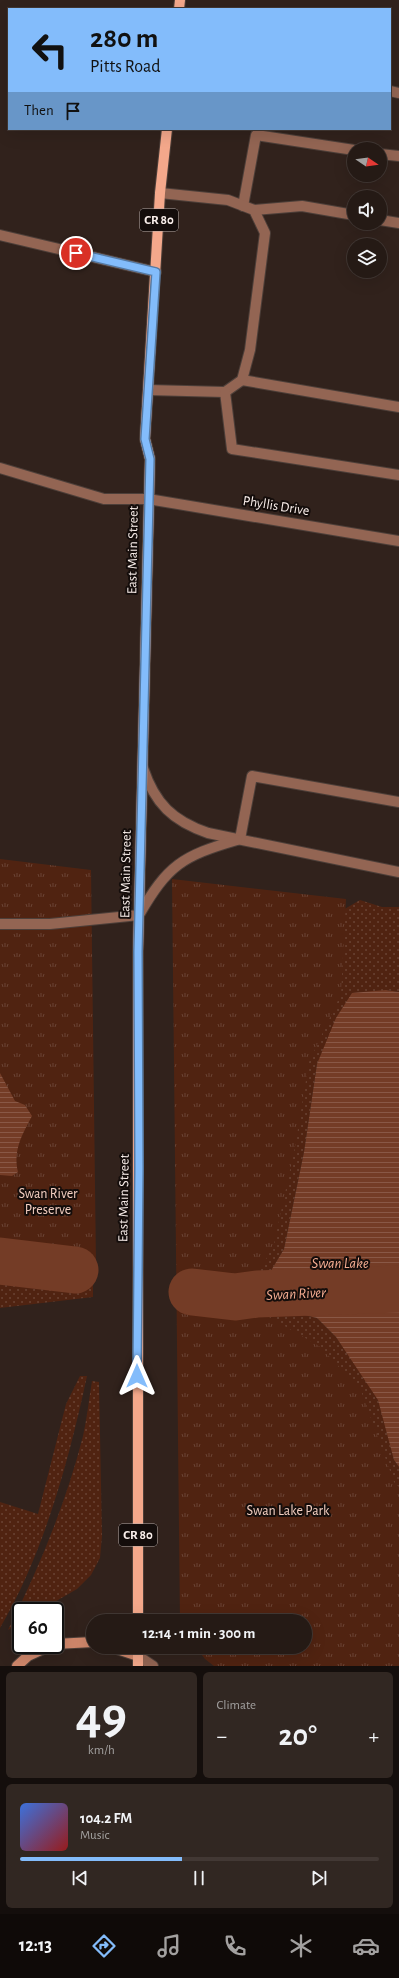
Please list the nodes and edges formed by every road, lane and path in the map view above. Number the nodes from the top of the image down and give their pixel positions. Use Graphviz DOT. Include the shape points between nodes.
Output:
graph roads {
  1 [pos="167,130"];
  2 [pos="347,149"];
  3 [pos="387,155"];
  4 [pos="399,156"];
  5 [pos="160,193"];
  6 [pos="243,206"];
  7 [pos="254,210"];
  8 [pos="347,214"];
  9 [pos="387,221"];
  10 [pos="399,223"];
  11 [pos="0,235"];
  12 [pos="156,272"];
  13 [pos="242,380"];
  14 [pos="148,390"];
  15 [pos="226,392"];
  16 [pos="399,407"];
  17 [pos="0,468"];
  18 [pos="399,475"];
  19 [pos="148,499"];
  20 [pos="399,541"];
  21 [pos="143,768"];
  22 [pos="399,802"];
  23 [pos="240,839"];
  24 [pos="399,872"];
  25 [pos="139,915"];
  26 [pos="0,924"];
  27 [pos="138,1614"];
  28 [pos="86,1642"];
  29 [pos="64,1644"];
  30 [pos="32,1654"];
  31 [pos="138,1656"];
  32 [pos="17,1666"];
  33 [pos="153,1666"];
  1 -- 5 [label="main road, East Main Street / CR 80"];
  2 -- 6 [label="street" via="256,135"];
  3 -- 4 [label="street"];
  5 -- 6 [label="street" via="228,200"];
  5 -- 12 [label="main road, East Main Street / CR 80"];
  6 -- 7 [label="street"];
  7 -- 8 [label="street" via="302,206"];
  7 -- 13 [label="street" via="265,233 250,350"];
  9 -- 10 [label="street"];
  11 -- 12 [label="street"];
  12 -- 14 [label="main road, East Main Street / CR 80"];
  13 -- 15 [label="street"];
  13 -- 16 [label="street"];
  14 -- 15 [label="street"];
  14 -- 19 [label="main road, East Main Street / CR 80" via="145,439 150,459"];
  15 -- 18 [label="street" via="232,449"];
  17 -- 19 [label="street, Phyllis Drive" via="104,499"];
  19 -- 20 [label="street, Phyllis Drive"];
  19 -- 21 [label="main road, East Main Street / CR 80"];
  21 -- 23 [label="street" via="155,796 178,819 208,833"];
  21 -- 25 [label="main road, East Main Street / CR 80"];
  22 -- 23 [label="street" via="252,776"];
  23 -- 24 [label="street"];
  23 -- 25 [label="street" via="194,854 178,864 155,887"];
  25 -- 26 [label="street" via="50,924"];
  25 -- 27 [label="main road, East Main Street / CR 80"];
  28 -- 29 [label="main road"];
  30 -- 32 [label="main road"];
  31 -- 33 [label="street"];
}
